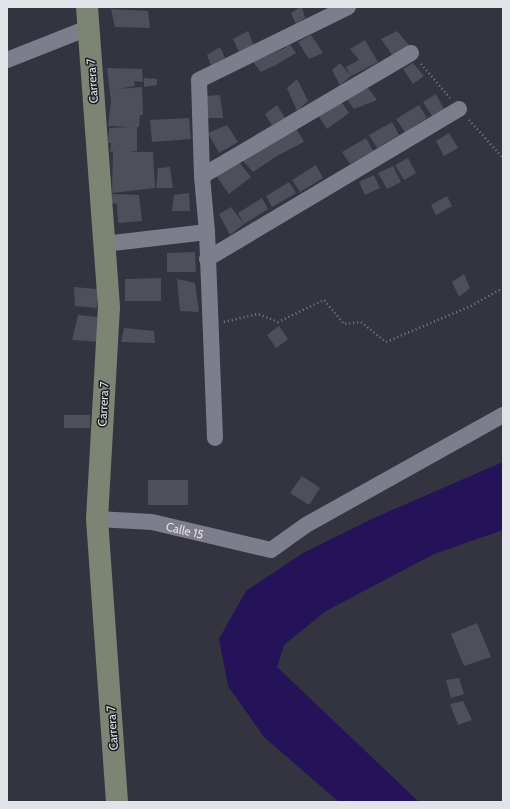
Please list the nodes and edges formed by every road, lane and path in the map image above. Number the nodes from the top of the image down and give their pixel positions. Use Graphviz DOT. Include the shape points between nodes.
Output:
graph roads {
  1 [pos="348,7"];
  2 [pos="87,18"];
  3 [pos="411,53"];
  4 [pos="7,60"];
  5 [pos="459,109"];
  6 [pos="503,158"];
  7 [pos="202,176"];
  8 [pos="206,232"];
  9 [pos="104,244"];
  10 [pos="208,259"];
  11 [pos="503,288"];
  12 [pos="210,326"];
  13 [pos="503,415"];
  14 [pos="215,438"];
  15 [pos="97,519"];
  16 [pos="117,802"];
  1 -- 7 [label="street" via="199,80"];
  2 -- 4 [label="street"];
  2 -- 9 [label="street, Carrera 7"];
  3 -- 5 [label="path"];
  3 -- 7 [label="street"];
  5 -- 6 [label="path"];
  5 -- 10 [label="street"];
  7 -- 8 [label="street"];
  8 -- 9 [label="street"];
  8 -- 10 [label="street"];
  9 -- 15 [label="street, Carrera 7" via="109,307"];
  10 -- 12 [label="street"];
  11 -- 12 [label="path" via="471,306 386,342 361,322 344,324 324,300 278,322 258,314"];
  12 -- 14 [label="street"];
  13 -- 15 [label="street, Calle 15" via="306,525 271,550 152,522"];
  15 -- 16 [label="street, Carrera 7"];
}
